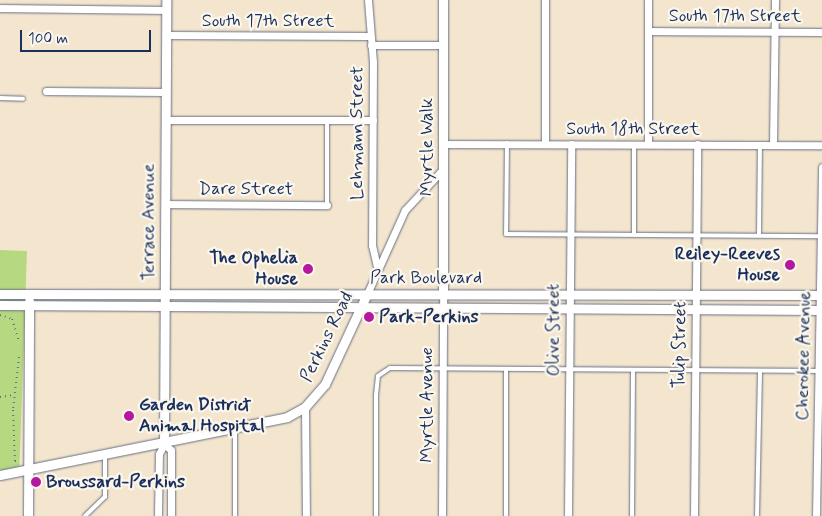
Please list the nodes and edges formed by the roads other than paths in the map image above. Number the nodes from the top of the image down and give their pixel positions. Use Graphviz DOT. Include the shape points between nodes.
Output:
graph roads {
  1 [pos="66,0"];
  2 [pos="166,0"];
  3 [pos="368,0"];
  4 [pos="443,0"];
  5 [pos="545,0"];
  6 [pos="648,0"];
  7 [pos="775,0"];
  8 [pos="0,8"];
  9 [pos="66,9"];
  10 [pos="166,10"];
  11 [pos="648,31"];
  12 [pos="775,31"];
  13 [pos="822,32"];
  14 [pos="166,35"];
  15 [pos="369,36"];
  16 [pos="371,45"];
  17 [pos="442,45"];
  18 [pos="46,91"];
  19 [pos="166,92"];
  20 [pos="0,98"];
  21 [pos="23,98"];
  22 [pos="166,120"];
  23 [pos="327,120"];
  24 [pos="373,120"];
  25 [pos="507,143"];
  26 [pos="545,143"];
  27 [pos="444,144"];
  28 [pos="571,144"];
  29 [pos="634,144"];
  30 [pos="648,144"];
  31 [pos="697,144"];
  32 [pos="760,144"];
  33 [pos="773,144"];
  34 [pos="822,144"];
  35 [pos="822,167"];
  36 [pos="445,168"];
  37 [pos="165,204"];
  38 [pos="327,205"];
  39 [pos="570,234"];
  40 [pos="634,234"];
  41 [pos="697,235"];
  42 [pos="759,235"];
  43 [pos="821,236"];
  44 [pos="377,266"];
  45 [pos="30,293"];
  46 [pos="165,293"];
  47 [pos="0,294"];
  48 [pos="367,294"];
  49 [pos="443,294"];
  50 [pos="570,294"];
  51 [pos="696,295"];
  52 [pos="821,296"];
  53 [pos="0,305"];
  54 [pos="28,307"];
  55 [pos="165,307"];
  56 [pos="361,308"];
  57 [pos="443,308"];
  58 [pos="569,309"];
  59 [pos="696,309"];
  60 [pos="821,310"];
  61 [pos="569,369"];
  62 [pos="442,370"];
  63 [pos="506,370"];
  64 [pos="633,370"];
  65 [pos="694,370"];
  66 [pos="760,371"];
  67 [pos="820,372"];
  68 [pos="305,407"];
  69 [pos="235,430"];
  70 [pos="164,444"];
  71 [pos="105,455"];
  72 [pos="25,465"];
  73 [pos="0,476"];
  74 [pos="28,516"];
  75 [pos="85,516"];
  76 [pos="158,516"];
  77 [pos="171,516"];
  78 [pos="235,516"];
  79 [pos="306,516"];
  80 [pos="376,516"];
  81 [pos="442,516"];
  82 [pos="506,516"];
  83 [pos="568,516"];
  84 [pos="632,516"];
  85 [pos="694,516"];
  86 [pos="758,516"];
  87 [pos="816,516"];
  1 -- 9 [label="street"];
  2 -- 10 [label="street, Terrace Avenue"];
  3 -- 15 [label="street, Lehmann Street"];
  4 -- 17 [label="street, Myrtle Walk"];
  5 -- 26 [label="street"];
  6 -- 11 [label="street"];
  7 -- 12 [label="street"];
  8 -- 9 [label="street"];
  9 -- 10 [label="street"];
  10 -- 14 [label="street, Terrace Avenue"];
  11 -- 12 [label="street, South 17th Street"];
  11 -- 30 [label="street"];
  12 -- 13 [label="street, South 17th Street"];
  12 -- 33 [label="street"];
  14 -- 15 [label="street, South 17th Street"];
  14 -- 19 [label="street, Terrace Avenue"];
  15 -- 16 [label="street, Lehmann Street"];
  16 -- 17 [label="street"];
  16 -- 24 [label="street, Lehmann Street"];
  17 -- 27 [label="street, Myrtle Walk"];
  18 -- 19 [label="street"];
  19 -- 22 [label="street, Terrace Avenue"];
  20 -- 21 [label="lane"];
  22 -- 23 [label="street"];
  22 -- 37 [label="street, Terrace Avenue"];
  23 -- 24 [label="street"];
  23 -- 38 [label="lane"];
  24 -- 44 [label="street, Lehmann Street" via="372,245"];
  25 -- 26 [label="street, South 18th Street"];
  25 -- 27 [label="street, South 18th Street"];
  25 -- 39 [label="lane" via="506,234"];
  26 -- 28 [label="street, South 18th Street"];
  27 -- 36 [label="street, Myrtle Walk"];
  28 -- 29 [label="street, South 18th Street"];
  28 -- 39 [label="street, Olive Street"];
  29 -- 30 [label="street, South 18th Street"];
  29 -- 40 [label="lane"];
  30 -- 31 [label="street, South 18th Street"];
  31 -- 32 [label="street, South 18th Street"];
  31 -- 41 [label="street, Tulip Street"];
  32 -- 33 [label="street, South 18th Street"];
  32 -- 42 [label="lane"];
  33 -- 34 [label="street, South 18th Street"];
  35 -- 43 [label="street, Cherokee Avenue"];
  36 -- 44 [label="street, Perkins Road" via="404,210"];
  36 -- 49 [label="street, Myrtle Walk"];
  37 -- 38 [label="street, Dare Street"];
  37 -- 46 [label="street, Terrace Avenue"];
  39 -- 40 [label="lane"];
  39 -- 50 [label="street, Olive Street"];
  40 -- 41 [label="lane"];
  41 -- 42 [label="lane"];
  41 -- 51 [label="street, Tulip Street"];
  42 -- 43 [label="lane"];
  43 -- 52 [label="street, Cherokee Avenue"];
  44 -- 48 [label="street, Perkins Road"];
  45 -- 46 [label="street, Park Boulevard"];
  45 -- 47 [label="street, Park Boulevard"];
  45 -- 54 [label="street"];
  46 -- 48 [label="street, Park Boulevard"];
  46 -- 55 [label="street, Terrace Avenue"];
  48 -- 49 [label="street, Park Boulevard"];
  48 -- 56 [label="street, Perkins Road"];
  49 -- 50 [label="street, Park Boulevard"];
  49 -- 57 [label="street, Myrtle Avenue"];
  50 -- 51 [label="street, Park Boulevard"];
  50 -- 58 [label="street, Olive Street"];
  51 -- 52 [label="street, Park Boulevard"];
  51 -- 59 [label="street, Tulip Street"];
  52 -- 60 [label="street, Cherokee Avenue"];
  53 -- 54 [label="street"];
  54 -- 55 [label="street"];
  54 -- 72 [label="street"];
  55 -- 56 [label="street"];
  55 -- 70 [label="street, Terrace Avenue"];
  56 -- 57 [label="street"];
  56 -- 68 [label="street, Perkins Road" via="325,384"];
  57 -- 58 [label="street"];
  57 -- 62 [label="street, Myrtle Avenue"];
  58 -- 59 [label="street"];
  58 -- 61 [label="street, Olive Street"];
  59 -- 60 [label="street"];
  59 -- 65 [label="street, Tulip Street"];
  60 -- 67 [label="street, Cherokee Avenue"];
  61 -- 63 [label="lane"];
  61 -- 64 [label="lane"];
  61 -- 83 [label="street, Olive Street"];
  62 -- 63 [label="lane"];
  62 -- 80 [label="lane" via="390,368 378,376"];
  62 -- 81 [label="street, Myrtle Avenue"];
  63 -- 82 [label="lane"];
  64 -- 65 [label="lane"];
  64 -- 84 [label="lane"];
  65 -- 66 [label="lane"];
  65 -- 85 [label="street, Tulip Street"];
  66 -- 67 [label="lane"];
  66 -- 86 [label="lane"];
  67 -- 87 [label="street, Cherokee Avenue"];
  68 -- 69 [label="street, Perkins Road" via="270,422"];
  68 -- 79 [label="street"];
  69 -- 70 [label="street, Perkins Road"];
  69 -- 78 [label="lane"];
  70 -- 71 [label="street, Perkins Road"];
  70 -- 76 [label="street, Terrace Avenue" via="159,454"];
  70 -- 77 [label="street, Terrace Avenue" via="171,450"];
  71 -- 72 [label="street, Perkins Road"];
  71 -- 75 [label="lane" via="105,497"];
  72 -- 73 [label="street, Perkins Road"];
  72 -- 74 [label="street"];
}
